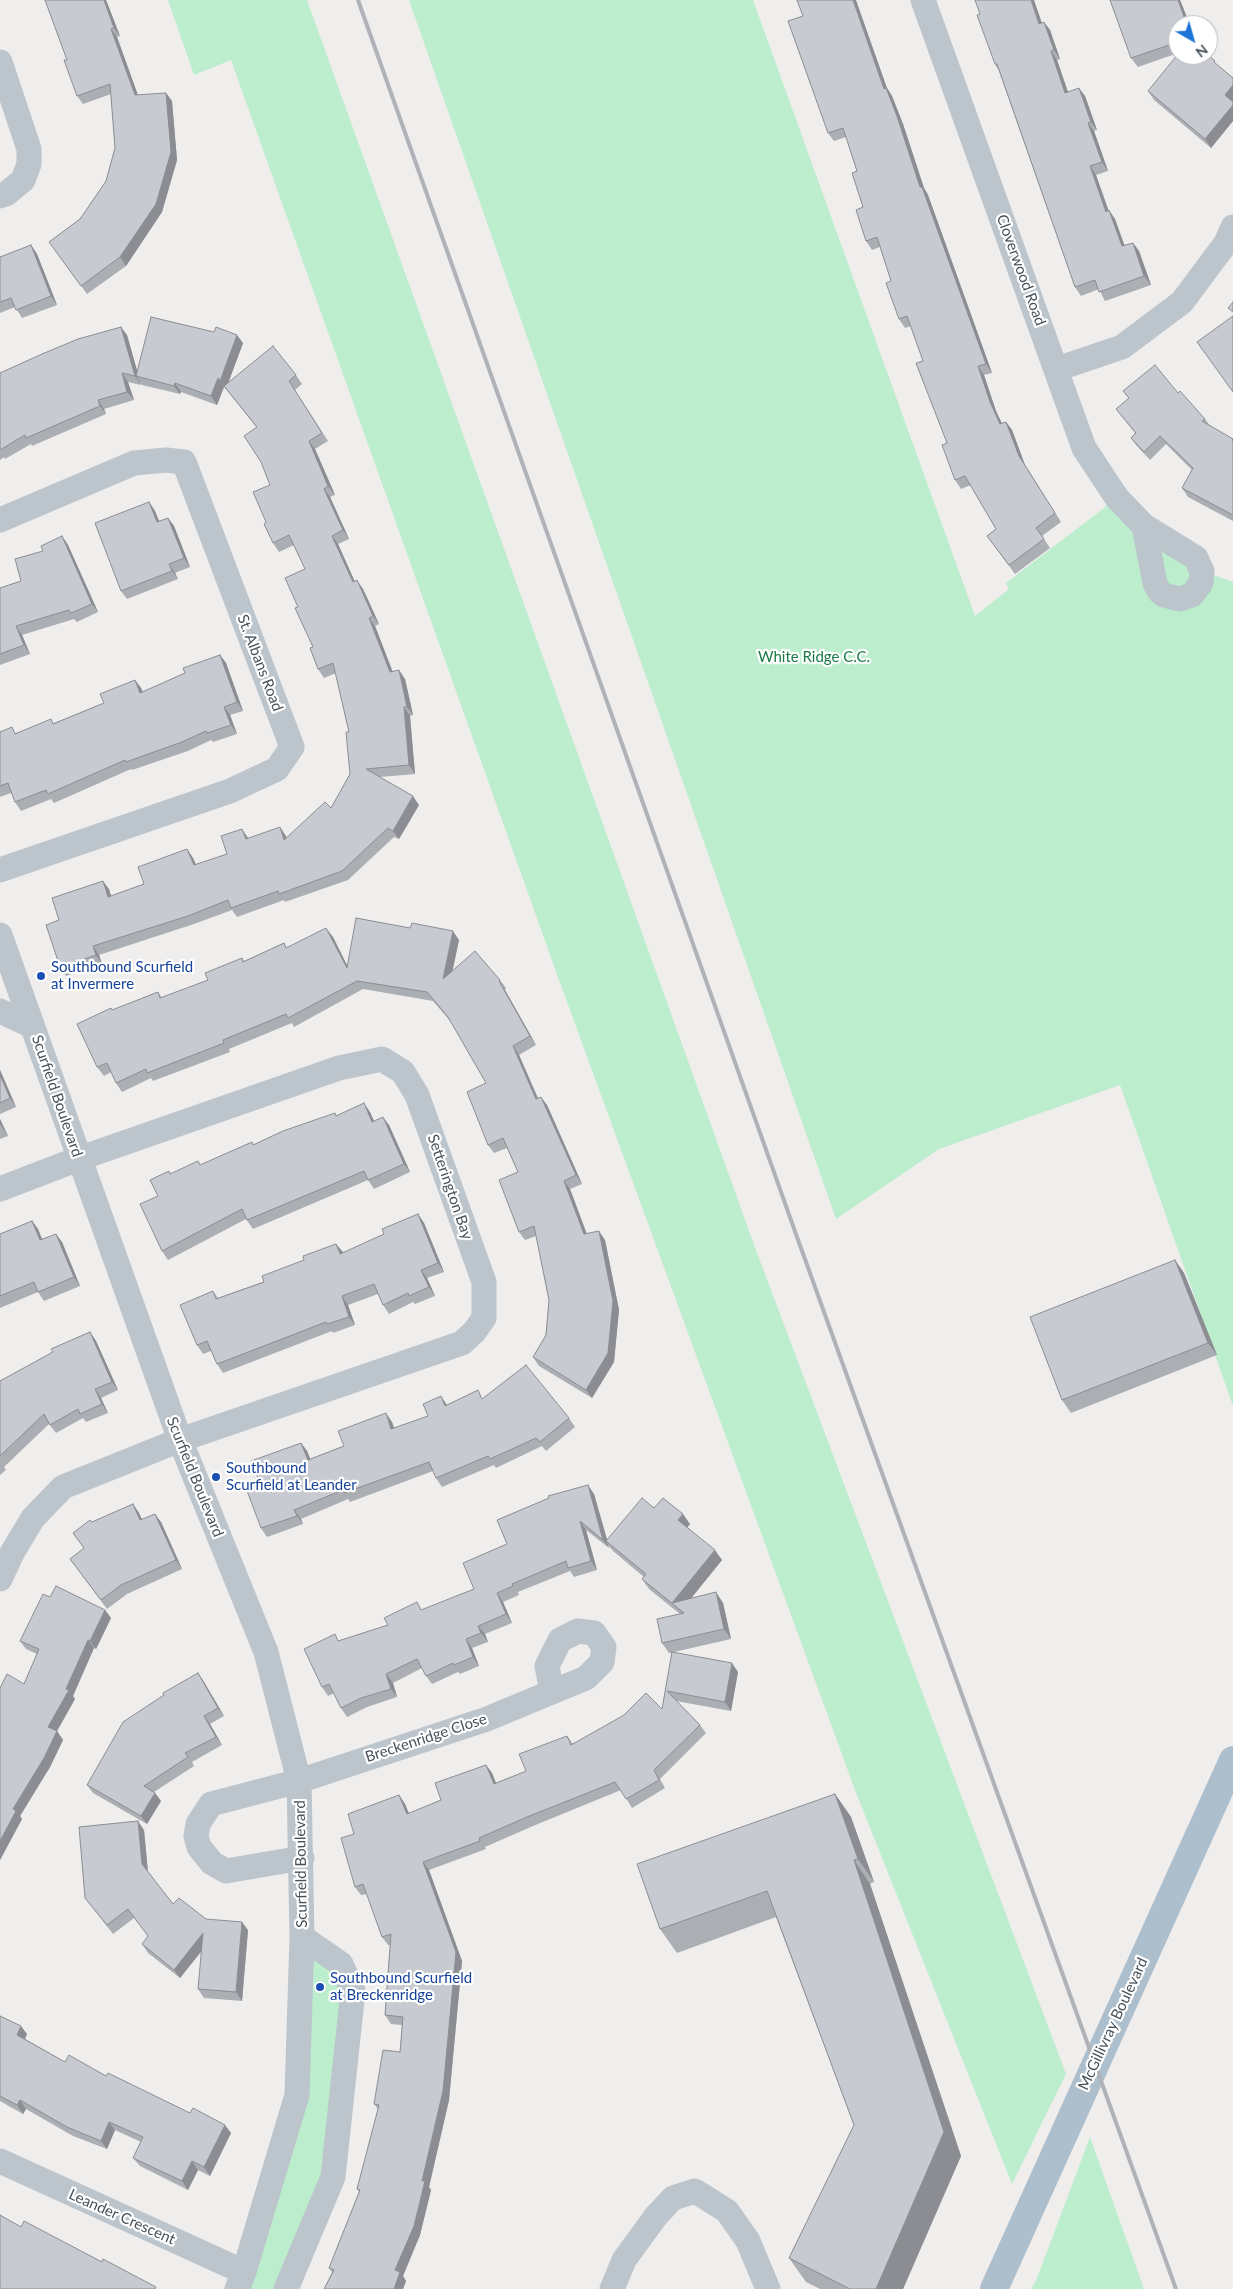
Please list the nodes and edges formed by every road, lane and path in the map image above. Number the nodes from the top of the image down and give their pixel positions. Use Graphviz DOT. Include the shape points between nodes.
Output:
graph roads {
  1 [pos="924,0"];
  2 [pos="0,62"];
  3 [pos="0,196"];
  4 [pos="1233,227"];
  5 [pos="1057,369"];
  6 [pos="0,520"];
  7 [pos="1144,526"];
  8 [pos="0,870"];
  9 [pos="0,935"];
  10 [pos="0,1011"];
  11 [pos="32,1026"];
  12 [pos="78,1158"];
  13 [pos="0,1189"];
  14 [pos="180,1440"];
  15 [pos="0,1579"];
  16 [pos="552,1692"];
  17 [pos="1233,1760"];
  18 [pos="299,1781"];
  19 [pos="302,1858"];
  20 [pos="302,1937"];
  21 [pos="0,2161"];
  22 [pos="240,2280"];
  23 [pos="286,2289"];
  24 [pos="612,2289"];
  25 [pos="768,2289"];
  26 [pos="994,2289"];
  1 -- 5 [label="street, Cloverwood Road"];
  2 -- 3 [label="street" via="29,149 29,164 23,180"];
  4 -- 5 [label="street" via="1226,244 1182,302 1122,347"];
  5 -- 7 [label="street, Cloverwood Road" via="1084,448 1117,498"];
  6 -- 8 [label="street, St. Albans Road" via="134,463 184,462 292,747 277,768 230,791"];
  9 -- 11 [label="street, Scurfield Boulevard"];
  10 -- 11 [label="street, Scurfield Boulevard"];
  11 -- 12 [label="street, Scurfield Boulevard"];
  12 -- 13 [label="street, Setterington Bay"];
  12 -- 14 [label="street, Scurfield Boulevard"];
  12 -- 14 [label="street, Setterington Bay" via="339,1068 382,1059 403,1072 417,1095 484,1282 484,1318 462,1343"];
  14 -- 15 [label="street" via="63,1487 33,1518"];
  14 -- 18 [label="street, Scurfield Boulevard" via="266,1652"];
  16 -- 18 [label="street, Breckenridge Close" via="487,1719"];
  17 -- 26 [label="main road, McGillivray Boulevard"];
  18 -- 19 [label="street, Scurfield Boulevard"];
  18 -- 19 [label="street, Breckenridge Close" via="212,1804 198,1824 196,1836 205,1856 226,1871"];
  19 -- 20 [label="street, Scurfield Boulevard"];
  20 -- 22 [label="street, Scurfield Boulevard" via="297,2095"];
  20 -- 23 [label="street, Scurfield Boulevard" via="341,1964 353,1991 333,2177"];
  21 -- 22 [label="street, Leander Crescent"];
  24 -- 25 [label="street" via="624,2260 656,2216 672,2198 695,2190 732,2218 748,2240"];
}
